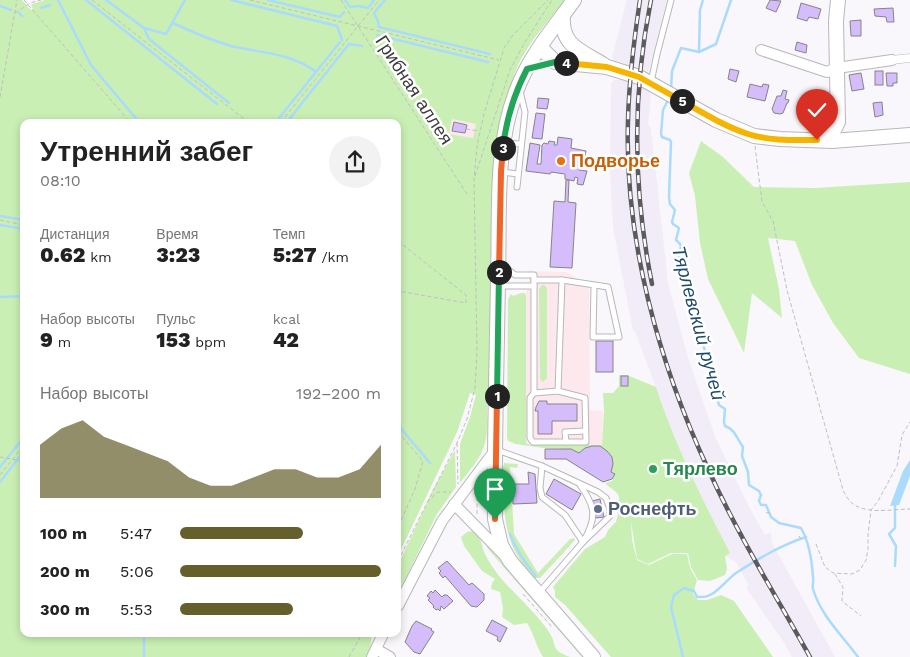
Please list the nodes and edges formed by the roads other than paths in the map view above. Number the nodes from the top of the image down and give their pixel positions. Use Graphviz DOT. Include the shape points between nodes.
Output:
graph roads {
  1 [pos="574,0"];
  2 [pos="671,0"];
  3 [pos="838,0"];
  4 [pos="563,15"];
  5 [pos="569,42"];
  6 [pos="543,43"];
  7 [pos="762,50"];
  8 [pos="910,58"];
  9 [pos="892,60"];
  10 [pos="555,62"];
  11 [pos="607,67"];
  12 [pos="837,68"];
  13 [pos="527,69"];
  14 [pos="519,85"];
  15 [pos="654,85"];
  16 [pos="838,122"];
  17 [pos="910,135"];
  18 [pos="817,140"];
  19 [pos="845,140"];
  20 [pos="503,143"];
  21 [pos="521,144"];
  22 [pos="501,172"];
  23 [pos="518,174"];
  24 [pos="517,187"];
  25 [pos="499,262"];
  26 [pos="534,280"];
  27 [pos="562,280"];
  28 [pos="594,285"];
  29 [pos="498,286"];
  30 [pos="534,286"];
  31 [pos="558,391"];
  32 [pos="534,393"];
  33 [pos="585,431"];
  34 [pos="566,442"];
  35 [pos="496,449"];
  36 [pos="542,466"];
  37 [pos="580,484"];
  38 [pos="454,504"];
  39 [pos="583,542"];
  40 [pos="510,561"];
  41 [pos="538,594"];
  42 [pos="401,600"];
  43 [pos="382,637"];
  44 [pos="374,653"];
  45 [pos="390,657"];
  46 [pos="593,657"];
  1 -- 4 [label="main road"];
  2 -- 15 [label="lane" via="656,54"];
  3 -- 12 [label="main road"];
  4 -- 5 [label="main road" via="564,34"];
  4 -- 6 [label="main road"];
  5 -- 6 [label="main road"];
  5 -- 11 [label="main road"];
  6 -- 10 [label="main road"];
  6 -- 13 [label="main road"];
  7 -- 12 [label="street" via="827,72"];
  8 -- 9 [label="street"];
  9 -- 12 [label="street"];
  10 -- 11 [label="main road"];
  10 -- 13 [label="main road"];
  11 -- 15 [label="main road"];
  12 -- 16 [label="main road"];
  13 -- 14 [label="main road"];
  14 -- 20 [label="main road"];
  14 -- 21 [label="lane" via="525,112"];
  15 -- 18 [label="main road" via="721,122 754,136"];
  16 -- 18 [label="main road" via="832,132"];
  16 -- 19 [label="main road"];
  17 -- 19 [label="main road"];
  18 -- 19 [label="main road"];
  20 -- 21 [label="lane"];
  20 -- 22 [label="main road"];
  21 -- 23 [label="lane"];
  22 -- 23 [label="lane"];
  22 -- 25 [label="main road"];
  23 -- 24 [label="lane"];
  25 -- 26 [label="lane" via="514,275 534,275"];
  25 -- 29 [label="main road"];
  26 -- 27 [label="lane"];
  26 -- 30 [label="lane"];
  27 -- 28 [label="lane"];
  27 -- 31 [label="lane"];
  28 -- 28 [label="lane" via="593,337 619,337 608,287"];
  29 -- 30 [label="lane"];
  29 -- 35 [label="main road"];
  30 -- 32 [label="lane"];
  31 -- 32 [label="lane"];
  31 -- 33 [label="lane" via="585,398"];
  32 -- 34 [label="lane" via="530,398 530,438 533,442"];
  33 -- 34 [label="lane" via="565,432"];
  33 -- 34 [label="lane" via="586,442"];
  35 -- 36 [label="lane"];
  35 -- 38 [label="street"];
  35 -- 40 [label="main road" via="497,531"];
  36 -- 37 [label="lane"];
  36 -- 39 [label="lane" via="542,497 565,515"];
  37 -- 39 [label="lane" via="589,499 594,519"];
  37 -- 39 [label="lane" via="603,495 610,509 610,516"];
  38 -- 40 [label="street"];
  38 -- 42 [label="street"];
  39 -- 41 [label="lane"];
  40 -- 41 [label="main road"];
  41 -- 46 [label="main road"];
  43 -- 44 [label="street"];
  44 -- 45 [label="street"];
}
